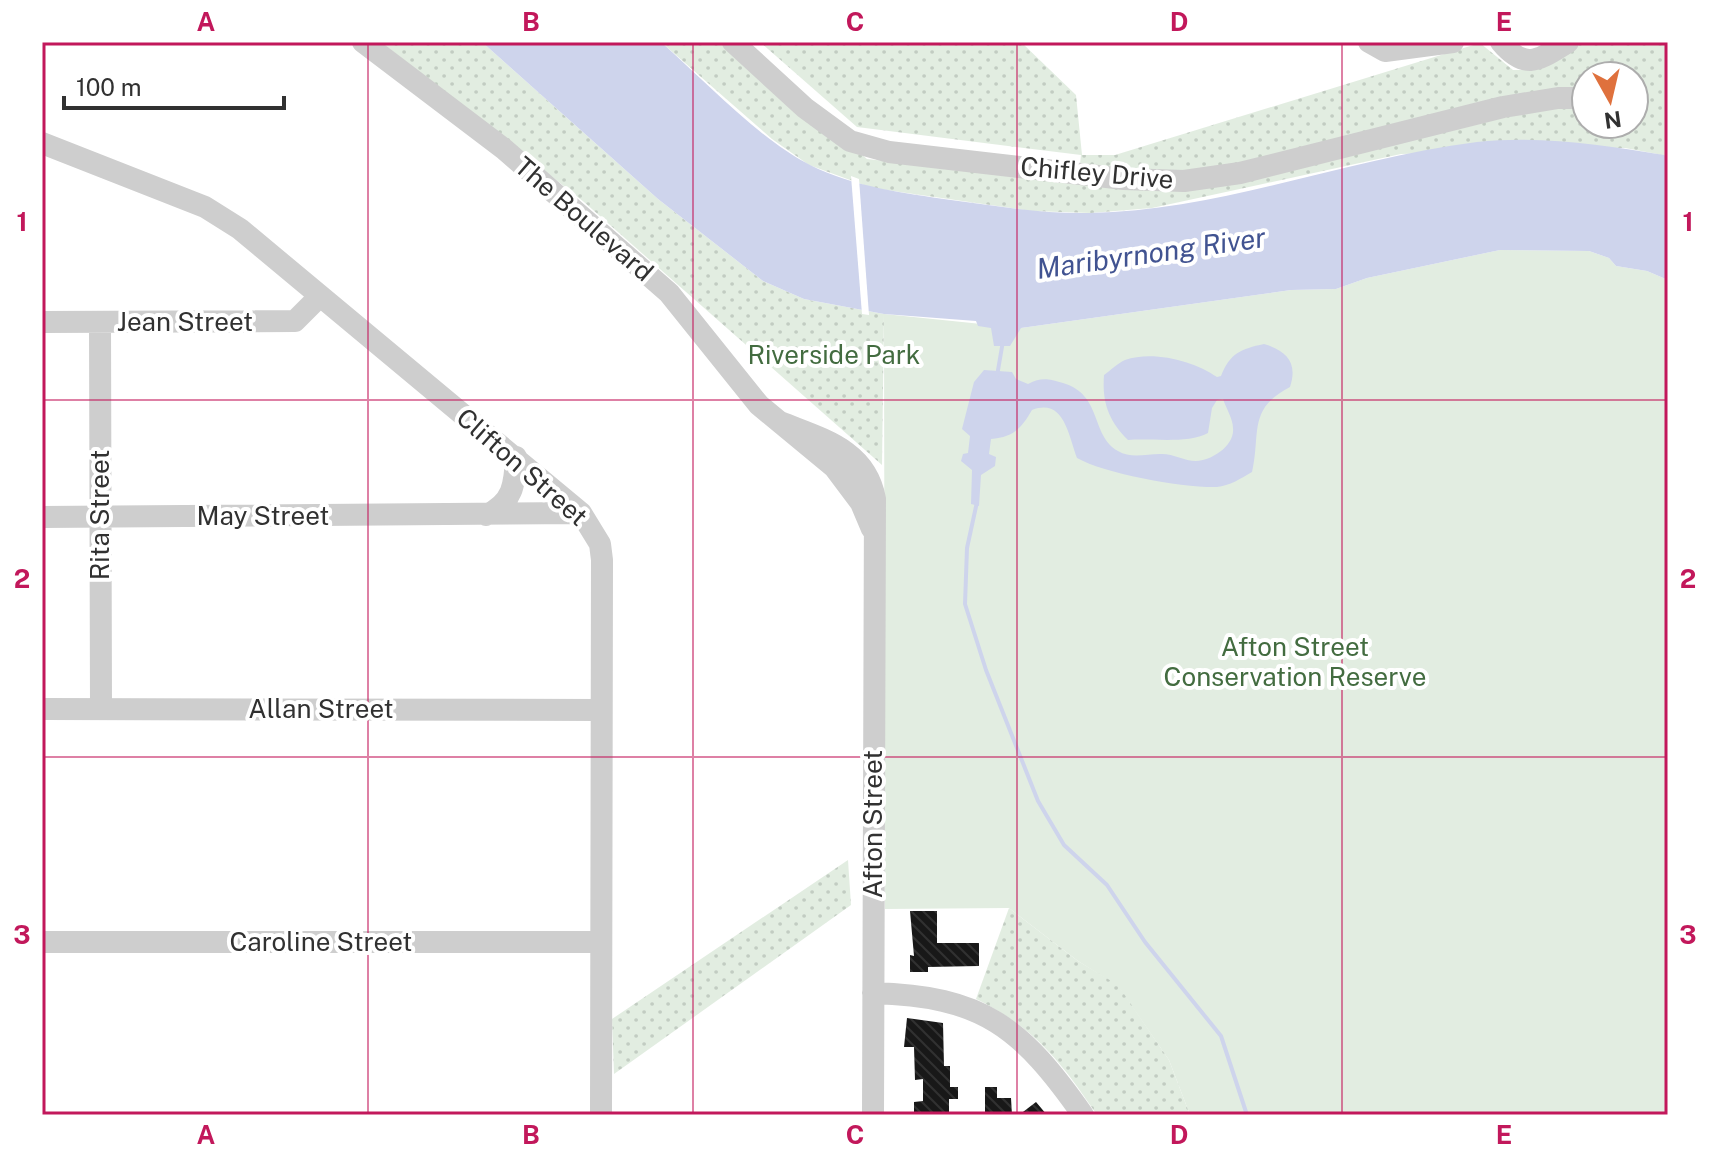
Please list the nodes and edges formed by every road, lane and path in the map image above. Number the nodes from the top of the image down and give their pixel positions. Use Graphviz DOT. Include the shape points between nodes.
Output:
graph roads {
  1 [pos="363,42"];
  2 [pos="733,42"];
  3 [pos="1369,42"];
  4 [pos="1453,42"];
  5 [pos="1501,42"];
  6 [pos="1568,42"];
  7 [pos="1570,98"];
  8 [pos="42,143"];
  9 [pos="319,297"];
  10 [pos="42,322"];
  11 [pos="100,322"];
  12 [pos="516,457"];
  13 [pos="581,513"];
  14 [pos="485,515"];
  15 [pos="42,517"];
  16 [pos="100,517"];
  17 [pos="873,533"];
  18 [pos="42,709"];
  19 [pos="101,709"];
  20 [pos="601,710"];
  21 [pos="42,942"];
  22 [pos="601,942"];
  23 [pos="873,993"];
  24 [pos="601,1115"];
  25 [pos="873,1115"];
  26 [pos="1083,1115"];
  1 -- 17 [label="street, The Boulevard" via="504,149 646,271 759,405 814,448 851,487"];
  2 -- 7 [label="street, Chifley Drive" via="850,141 889,152 1124,179 1184,181 1240,173 1503,107"];
  3 -- 4 [label="street" via="1385,51"];
  5 -- 6 [label="street" via="1519,60 1531,61"];
  8 -- 9 [label="street, Clifton Street" via="205,207 240,229"];
  9 -- 11 [label="street, Jean Street" via="295,321"];
  9 -- 12 [label="street, Clifton Street"];
  10 -- 11 [label="street, Jean Street"];
  11 -- 16 [label="street, Rita Street"];
  12 -- 13 [label="street, Clifton Street"];
  12 -- 14 [label="street" via="513,490 506,503"];
  13 -- 14 [label="street, May Street"];
  13 -- 20 [label="street, Clifton Street" via="600,544 602,560"];
  14 -- 16 [label="street, May Street"];
  15 -- 16 [label="street, May Street"];
  16 -- 19 [label="street, Rita Street"];
  17 -- 23 [label="street, Afton Street"];
  18 -- 19 [label="street, Allan Street"];
  19 -- 20 [label="street, Allan Street"];
  20 -- 22 [label="street, Clifton Street"];
  21 -- 22 [label="street, Caroline Street"];
  22 -- 24 [label="street, Clifton Street"];
  23 -- 25 [label="street, Afton Street"];
  23 -- 26 [label="street" via="937,998 1003,1025 1044,1061"];
}
